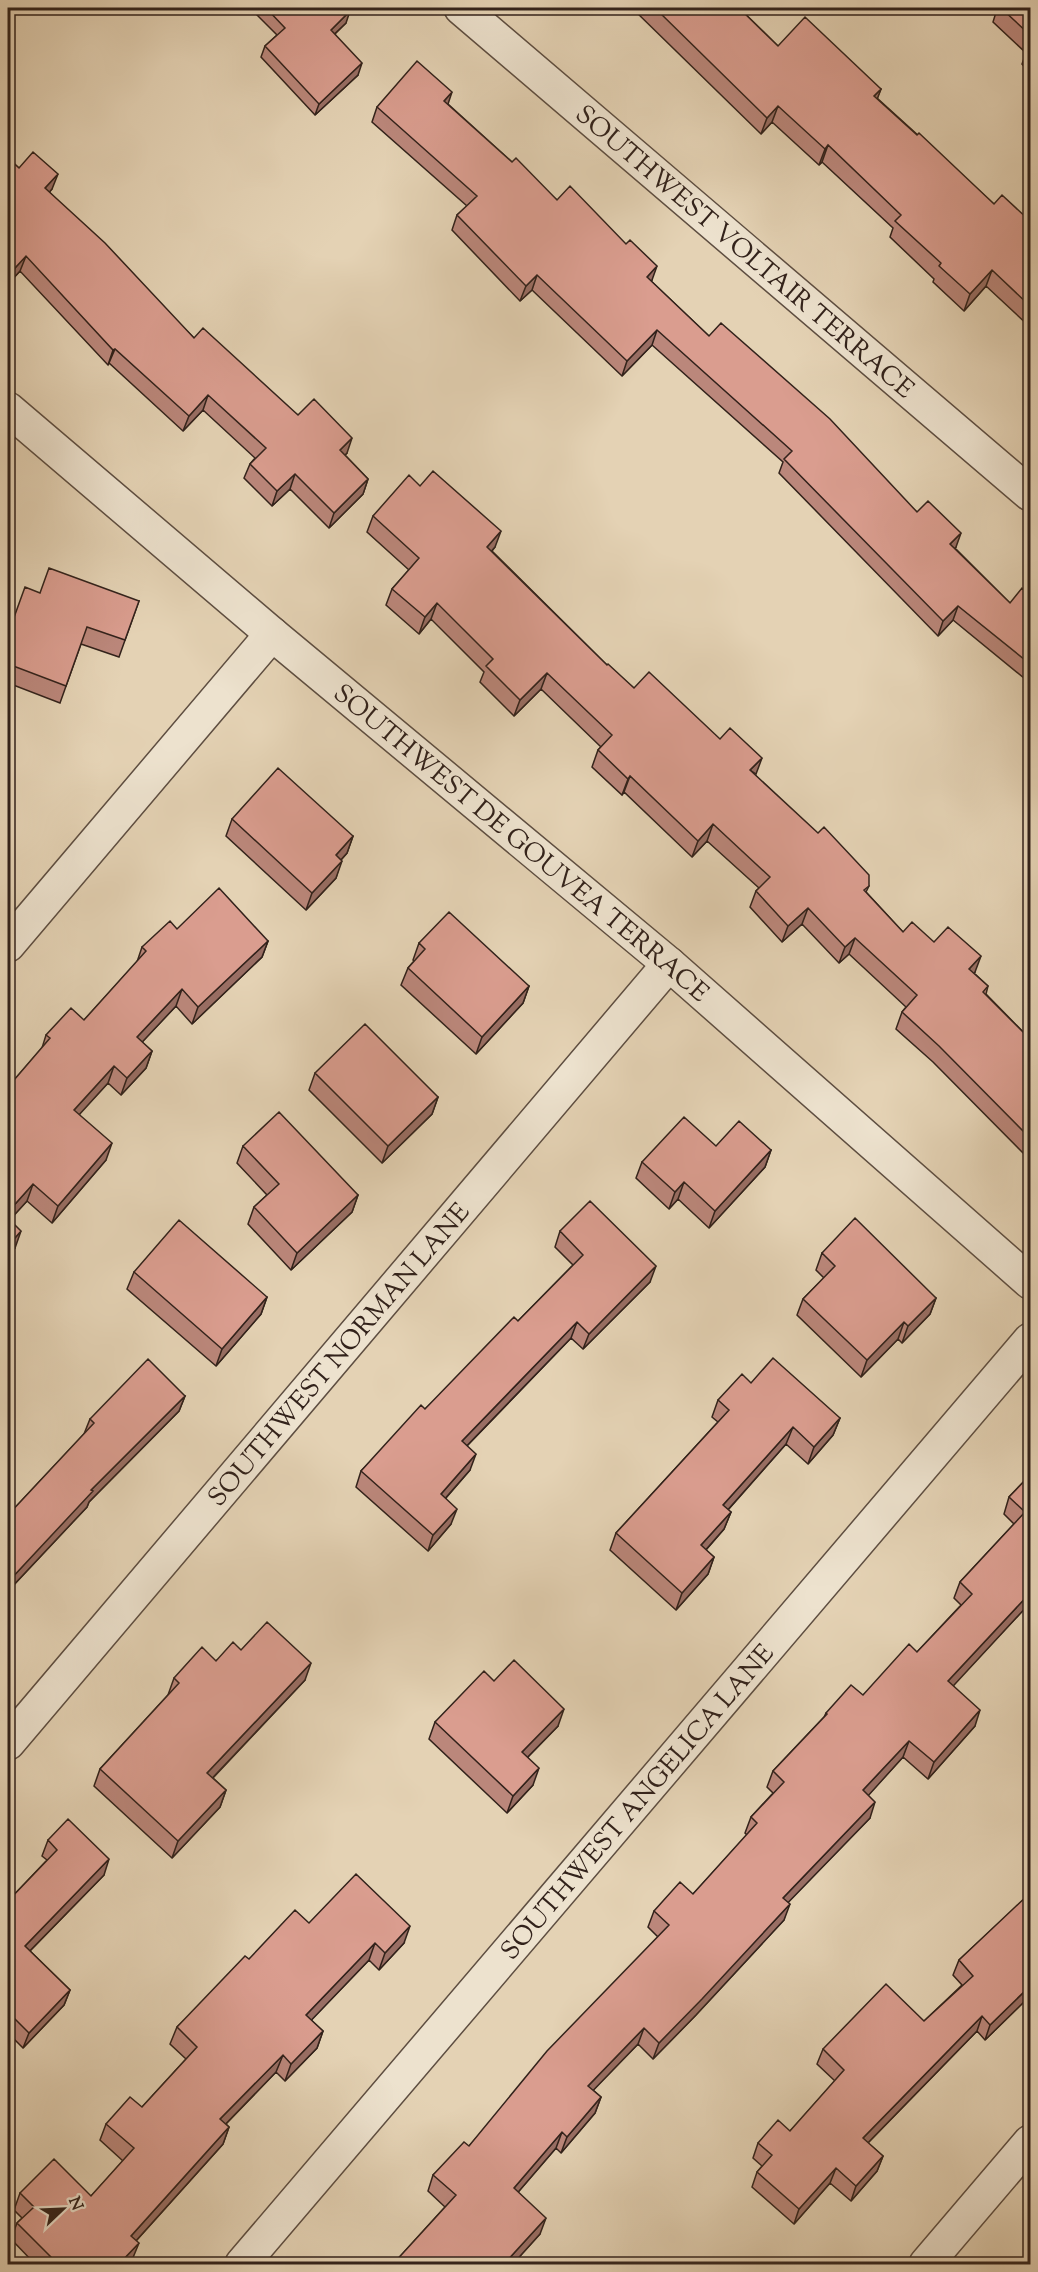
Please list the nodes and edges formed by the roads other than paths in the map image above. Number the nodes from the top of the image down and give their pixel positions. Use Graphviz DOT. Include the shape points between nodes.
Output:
graph roads {
  1 [pos="461,8"];
  2 [pos="8,409"];
  3 [pos="1030,494"];
  4 [pos="272,634"];
  5 [pos="8,945"];
  6 [pos="669,964"];
  7 [pos="1030,1282"];
  8 [pos="1030,1340"];
  9 [pos="8,1743"];
  10 [pos="1030,2142"];
  11 [pos="242,2265"];
  12 [pos="927,2265"];
  1 -- 3 [label="street, SOUTHWEST VOLTAIR TERRACE"];
  2 -- 4 [label="street, SOUTHWEST DE GOUVEA TERRACE"];
  4 -- 5 [label="street"];
  4 -- 6 [label="street, SOUTHWEST DE GOUVEA TERRACE"];
  6 -- 7 [label="street, SOUTHWEST DE GOUVEA TERRACE"];
  6 -- 9 [label="street, SOUTHWEST NORMAN LANE"];
  8 -- 11 [label="street, SOUTHWEST ANGELICA LANE"];
  10 -- 12 [label="street"];
}
